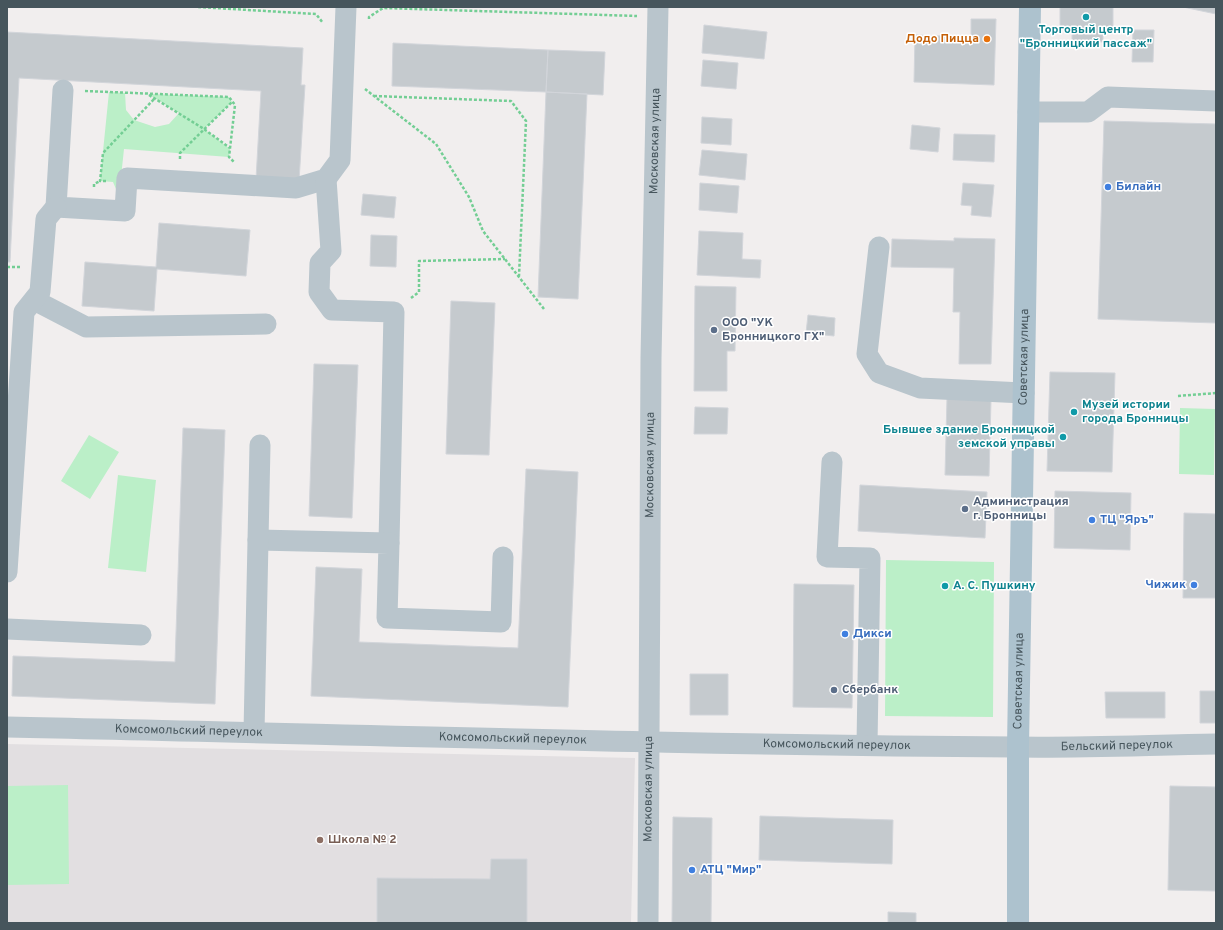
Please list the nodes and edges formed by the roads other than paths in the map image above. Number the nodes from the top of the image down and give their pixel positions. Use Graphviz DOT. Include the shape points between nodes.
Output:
graph roads {
  1 [pos="346,7"];
  2 [pos="1030,7"];
  3 [pos="657,12"];
  4 [pos="62,90"];
  5 [pos="1216,101"];
  6 [pos="1028,112"];
  7 [pos="326,179"];
  8 [pos="56,207"];
  9 [pos="879,247"];
  10 [pos="22,307"];
  11 [pos="266,324"];
  12 [pos="1024,393"];
  13 [pos="260,445"];
  14 [pos="832,462"];
  15 [pos="258,540"];
  16 [pos="389,543"];
  17 [pos="503,557"];
  18 [pos="7,572"];
  19 [pos="7,629"];
  20 [pos="141,634"];
  21 [pos="7,727"];
  22 [pos="254,732"];
  23 [pos="649,742"];
  24 [pos="1216,744"];
  25 [pos="867,745"];
  26 [pos="1018,747"];
  27 [pos="648,923"];
  28 [pos="1018,923"];
  1 -- 7 [label="street" via="340,160"];
  2 -- 6 [label="main road, Советская улица"];
  3 -- 23 [label="street, Московская улица" via="651,358"];
  4 -- 8 [label="street"];
  5 -- 6 [label="street" via="1108,97 1088,112"];
  6 -- 12 [label="main road, Советская улица"];
  7 -- 8 [label="street" via="296,188 127,178 125,211"];
  7 -- 16 [label="street" via="331,251 320,263 319,292 332,310 394,312"];
  8 -- 10 [label="street" via="46,219 40,292"];
  9 -- 12 [label="street" via="867,354 879,373 920,388"];
  10 -- 11 [label="street" via="86,327"];
  10 -- 18 [label="street"];
  12 -- 26 [label="main road, Советская улица"];
  13 -- 15 [label="street"];
  14 -- 25 [label="street" via="827,557 870,558"];
  15 -- 16 [label="street"];
  15 -- 22 [label="street"];
  16 -- 17 [label="street" via="387,618 501,622"];
  19 -- 20 [label="street"];
  21 -- 22 [label="street, Комсомольский переулок"];
  22 -- 23 [label="street, Комсомольский переулок"];
  23 -- 25 [label="street, Комсомольский переулок"];
  23 -- 27 [label="street, Московская улица"];
  24 -- 26 [label="street, Бельский переулок"];
  25 -- 26 [label="street, Комсомольский переулок"];
  26 -- 28 [label="main road, Советская улица"];
}
